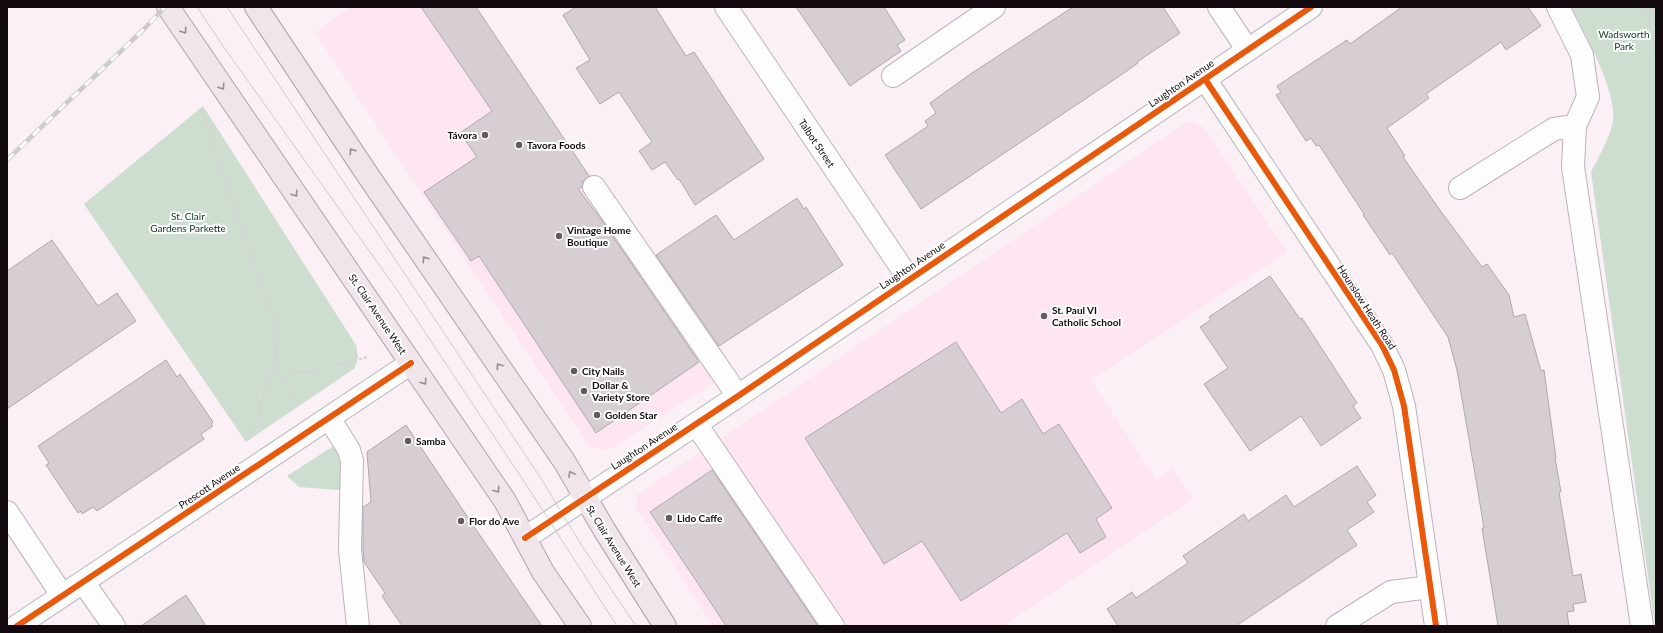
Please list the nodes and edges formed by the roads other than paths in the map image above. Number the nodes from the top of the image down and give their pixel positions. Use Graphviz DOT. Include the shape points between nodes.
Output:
graph roads {
  1 [pos="168,7"];
  2 [pos="256,7"];
  3 [pos="726,7"];
  4 [pos="1218,7"];
  5 [pos="1311,7"];
  6 [pos="1558,7"];
  7 [pos="980,11"];
  8 [pos="1247,49"];
  9 [pos="893,76"];
  10 [pos="1205,79"];
  11 [pos="1575,126"];
  12 [pos="594,187"];
  13 [pos="1460,188"];
  14 [pos="909,279"];
  15 [pos="412,363"];
  16 [pos="738,396"];
  17 [pos="329,418"];
  18 [pos="696,424"];
  19 [pos="584,497"];
  20 [pos="7,512"];
  21 [pos="525,538"];
  22 [pos="84,582"];
  23 [pos="1430,587"];
  24 [pos="62,595"];
  25 [pos="17,626"];
  26 [pos="114,626"];
  27 [pos="358,626"];
  28 [pos="580,626"];
  29 [pos="665,626"];
  30 [pos="834,626"];
  31 [pos="1337,626"];
  32 [pos="1436,626"];
  33 [pos="1642,626"];
  1 -- 15 [label="main road, St. Clair Avenue West, one-way"];
  19 -- 2 [label="main road, St. Clair Avenue West, one-way" via="564,461"];
  3 -- 14 [label="street, Talbot Street"];
  4 -- 8 [label="street"];
  5 -- 8 [label="street, Laughton Avenue"];
  6 -- 11 [label="street" via="1582,55 1588,97"];
  7 -- 9 [label="street"];
  8 -- 10 [label="street, Laughton Avenue"];
  10 -- 14 [label="street, Laughton Avenue"];
  10 -- 23 [label="street, Hounslow Heath Road" via="1382,345 1394,370 1404,406"];
  11 -- 13 [label="street" via="1554,129"];
  11 -- 33 [label="street" via="1573,167"];
  12 -- 16 [label="street"];
  14 -- 16 [label="street, Laughton Avenue"];
  15 -- 17 [label="street, Prescott Avenue"];
  15 -- 21 [label="main road, St. Clair Avenue West, one-way" via="505,501"];
  16 -- 18 [label="street, Laughton Avenue"];
  17 -- 22 [label="street, Prescott Avenue"];
  17 -- 27 [label="street" via="349,450 352,461 350,550"];
  18 -- 19 [label="street, Laughton Avenue"];
  18 -- 30 [label="street"];
  19 -- 21 [label="street, Laughton Avenue"];
  19 -- 29 [label="main road, St. Clair Avenue West"];
  20 -- 24 [label="street"];
  21 -- 28 [label="main road, St. Clair Avenue West" via="543,572"];
  22 -- 24 [label="street, Prescott Avenue"];
  22 -- 26 [label="street"];
  23 -- 31 [label="street" via="1392,592"];
  23 -- 32 [label="street, Hounslow Heath Road"];
  24 -- 25 [label="street, Prescott Avenue"];
}
